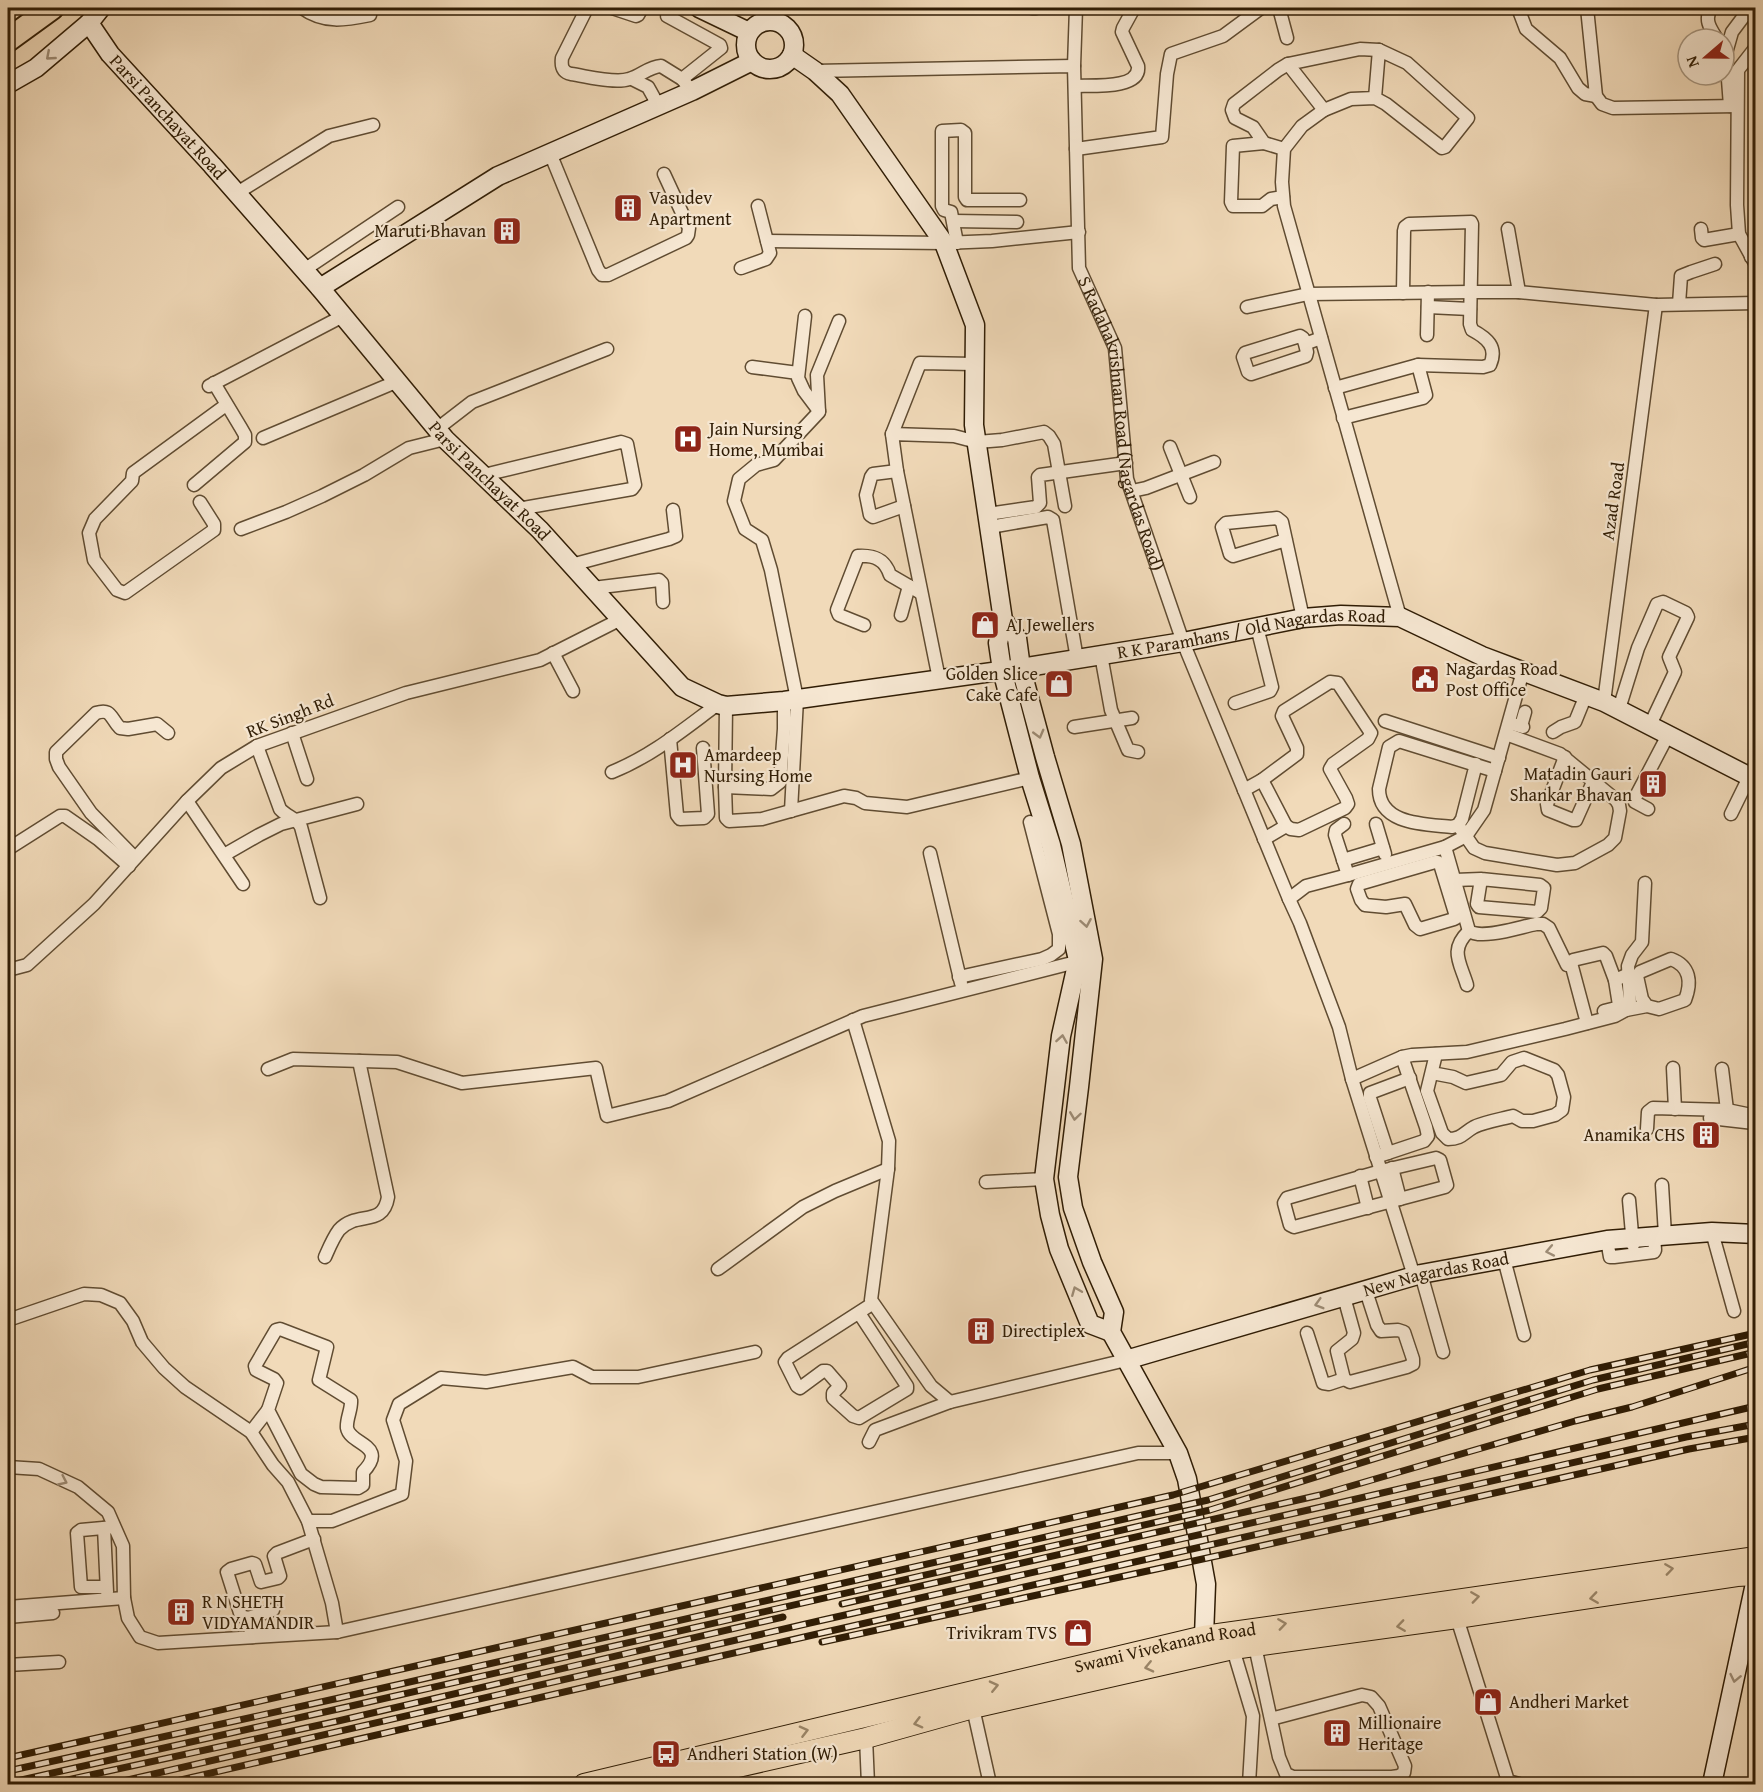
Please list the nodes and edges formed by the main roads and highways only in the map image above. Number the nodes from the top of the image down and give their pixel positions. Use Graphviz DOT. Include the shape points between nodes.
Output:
graph roads {
  1 [pos="52,8"];
  2 [pos="101,8"];
  3 [pos="699,8"];
  4 [pos="766,14"];
  5 [pos="89,23"];
  6 [pos="749,32"];
  7 [pos="8,40"];
  8 [pos="792,55"];
  9 [pos="752,61"];
  10 [pos="8,84"];
  11 [pos="320,288"];
  12 [pos="1003,620"];
  13 [pos="1021,668"];
  14 [pos="1002,670"];
  15 [pos="1754,774"];
  16 [pos="1085,959"];
  17 [pos="1755,1234"];
  18 [pos="1114,1312"];
  19 [pos="1090,1324"];
  20 [pos="1111,1332"];
  21 [pos="1126,1360"];
  22 [pos="1755,1557"];
  23 [pos="1755,1577"];
  24 [pos="1205,1645"];
  25 [pos="584,1785"];
  26 [pos="663,1785"];
  27 [pos="1712,1785"];
  1 -- 7 [label="highway"];
  2 -- 5 [label="main road"];
  3 -- 6 [label="main road"];
  4 -- 6 [label="main road"];
  4 -- 8 [label="main road" via="790,32"];
  5 -- 10 [label="main road, one-way" via="36,68"];
  5 -- 11 [label="main road, Parsi Panchayat Road" via="110,54"];
  6 -- 9 [label="main road" via="746,47"];
  8 -- 9 [label="main road" via="773,69"];
  8 -- 12 [label="main road" via="840,93 951,243 975,325 974,425"];
  9 -- 11 [label="main road" via="687,85 658,105 498,176"];
  11 -- 14 [label="main road, Parsi Panchayat Road" via="441,434 540,530 682,687 722,705 791,700"];
  12 -- 13 [label="main road" via="1017,638"];
  12 -- 14 [label="main road" via="998,644"];
  13 -- 14 [label="main road, R K Paramhans / Old Nagardas Road"];
  13 -- 15 [label="main road, R K Paramhans / Old Nagardas Road" via="1303,618 1400,617 1482,656 1612,706"];
  13 -- 16 [label="main road, one-way" via="1071,844"];
  14 -- 16 [label="main road" via="1057,901"];
  16 -- 18 [label="main road, one-way" via="1079,1087 1068,1178 1073,1208"];
  19 -- 16 [label="main road, one-way" via="1059,1249 1044,1179 1061,1036"];
  17 -- 21 [label="main road, New Nagardas Road, one-way" via="1712,1232 1644,1242 1607,1240 1417,1275"];
  18 -- 19 [label="main road"];
  18 -- 20 [label="main road"];
  19 -- 20 [label="main road"];
  20 -- 21 [label="main road"];
  21 -- 24 [label="main road" via="1178,1453 1188,1479 1206,1584"];
  24 -- 22 [label="main road, Swami Vivekanand Road, one-way"];
  23 -- 24 [label="main road, Swami Vivekanand Road, one-way" via="1737,1576 1233,1649"];
  23 -- 27 [label="main road, one-way"];
  25 -- 24 [label="main road, Swami Vivekanand Road, one-way"];
  24 -- 26 [label="main road, Swami Vivekanand Road, one-way" via="866,1738"];
}
